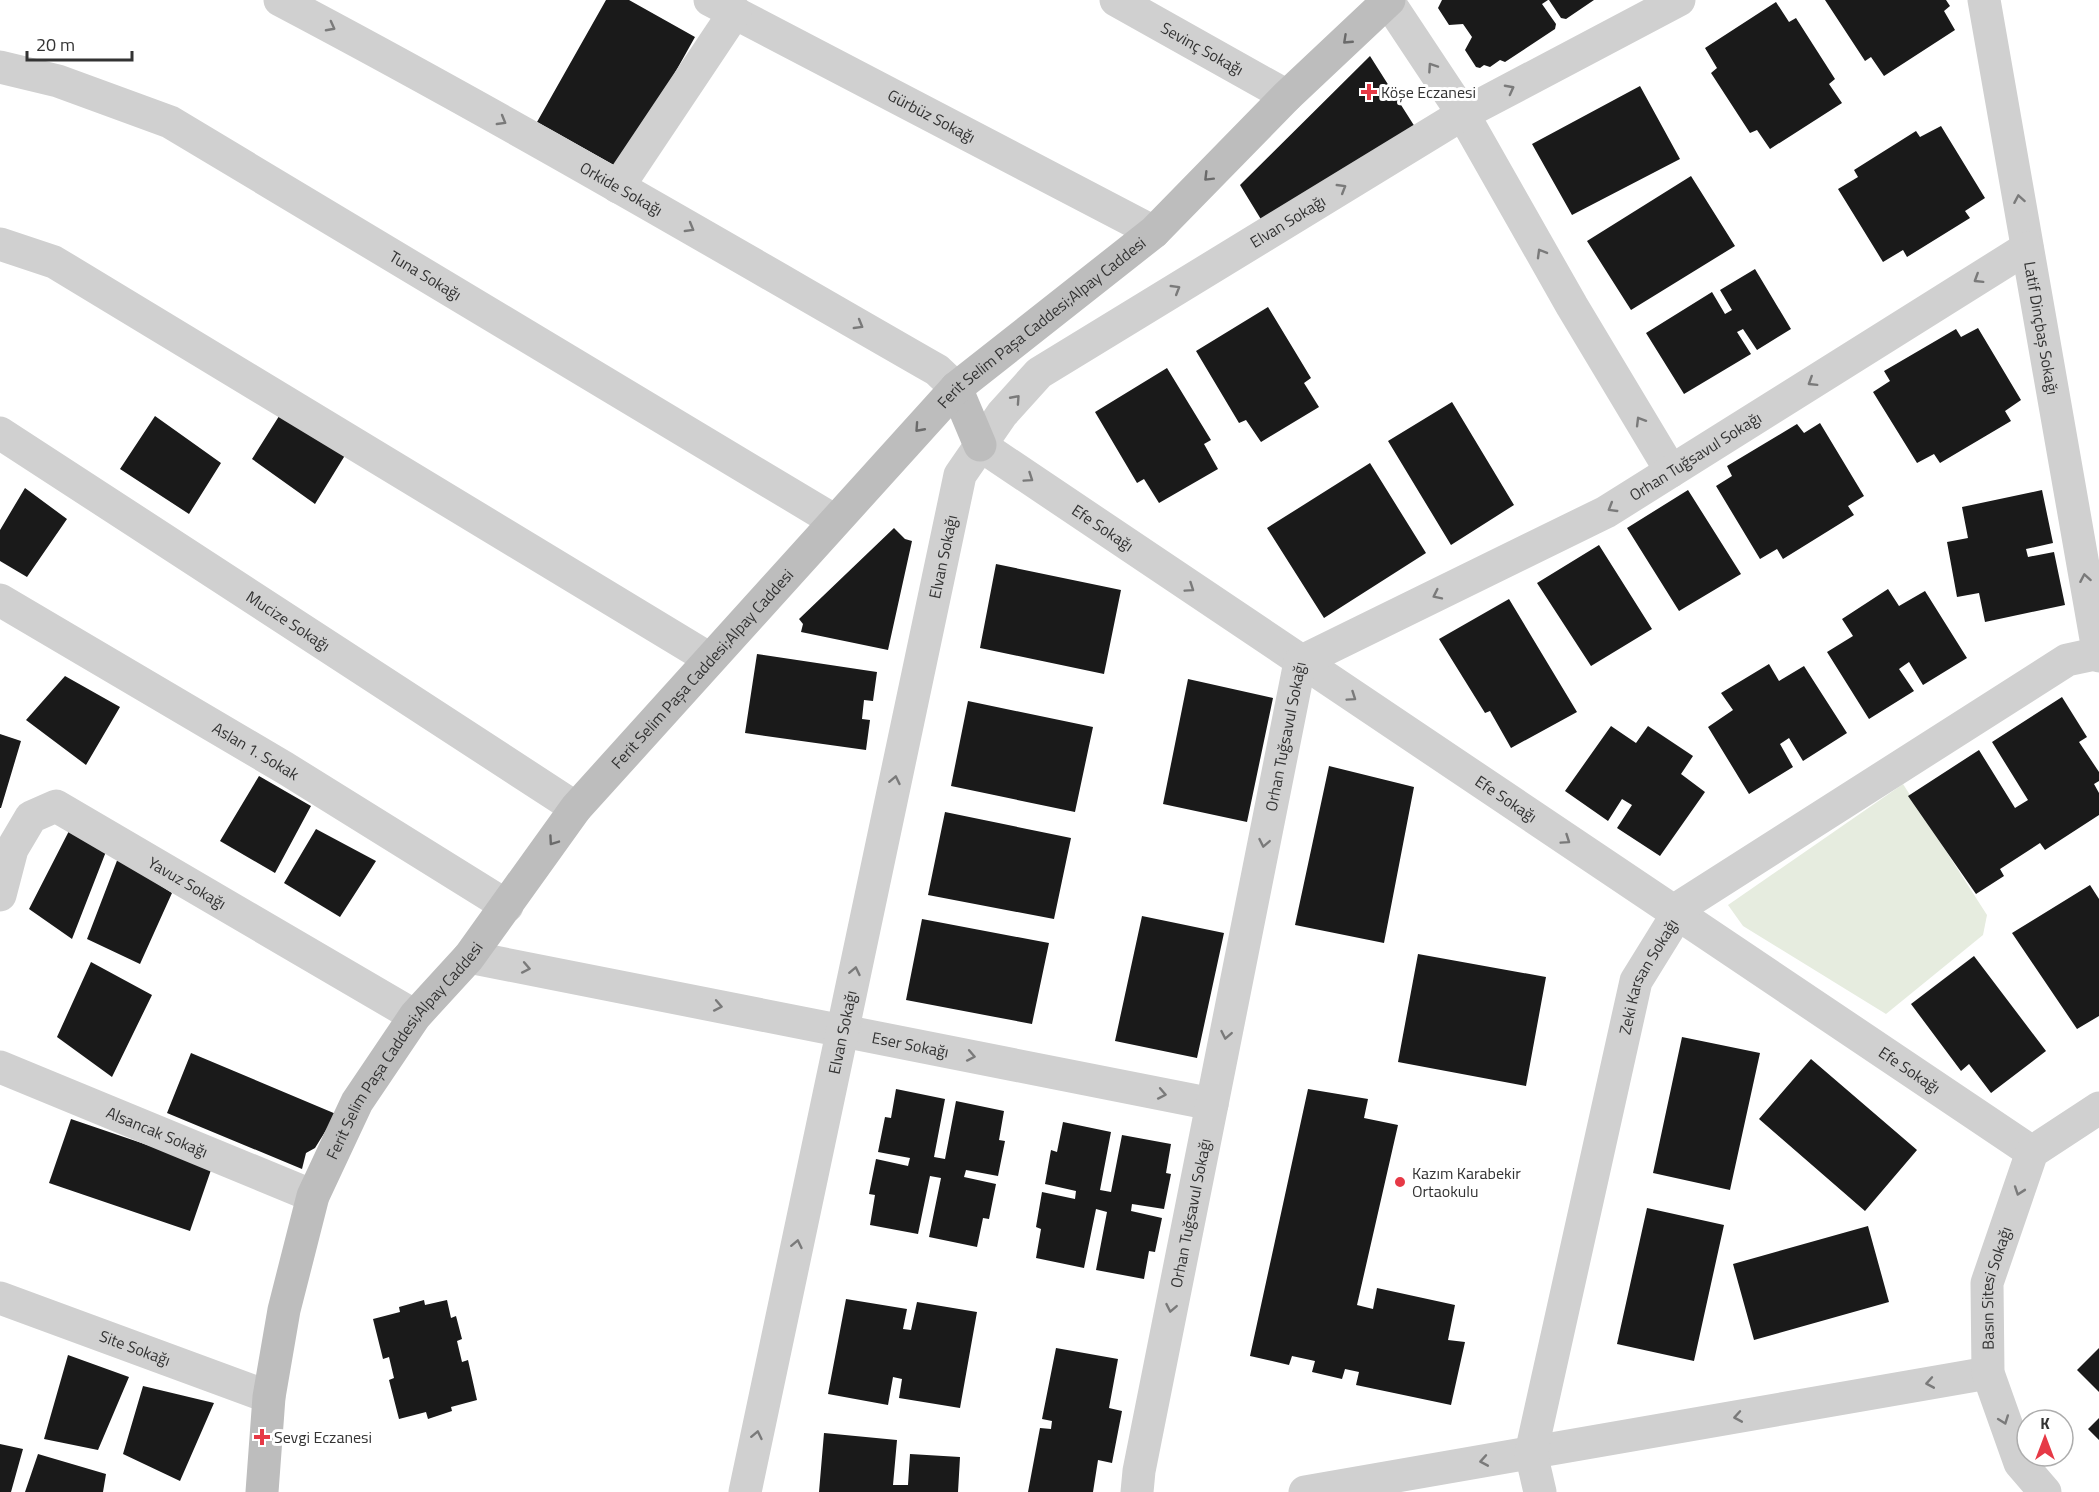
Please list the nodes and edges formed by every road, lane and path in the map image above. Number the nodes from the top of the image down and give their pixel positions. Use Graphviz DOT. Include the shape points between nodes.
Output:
graph roads {
  1 [pos="280,0"];
  2 [pos="1116,0"];
  3 [pos="1679,0"];
  4 [pos="1389,1"];
  5 [pos="722,6"];
  6 [pos="1988,7"];
  7 [pos="0,68"];
  8 [pos="1287,96"];
  9 [pos="1463,114"];
  10 [pos="618,187"];
  11 [pos="1154,232"];
  12 [pos="0,244"];
  13 [pos="2027,248"];
  14 [pos="956,388"];
  15 [pos="0,433"];
  16 [pos="980,445"];
  17 [pos="1671,471"];
  18 [pos="835,521"];
  19 [pos="0,600"];
  20 [pos="2099,654"];
  21 [pos="710,659"];
  22 [pos="1300,663"];
  23 [pos="576,808"];
  24 [pos="6,847"];
  25 [pos="0,895"];
  26 [pos="507,906"];
  27 [pos="1678,915"];
  28 [pos="469,957"];
  29 [pos="415,1016"];
  30 [pos="842,1030"];
  31 [pos="0,1067"];
  32 [pos="1212,1104"];
  33 [pos="2099,1108"];
  34 [pos="2032,1152"];
  35 [pos="313,1196"];
  36 [pos="0,1298"];
  37 [pos="1988,1373"];
  38 [pos="269,1397"];
  39 [pos="1531,1453"];
  40 [pos="262,1492"];
  41 [pos="745,1492"];
  42 [pos="1137,1492"];
  43 [pos="1305,1492"];
  44 [pos="1540,1492"];
  45 [pos="2045,1492"];
  1 -- 10 [label="street, Orkide Sokağı, one-way" via="420,74"];
  2 -- 8 [label="street, Sevinç Sokağı"];
  9 -- 3 [label="street, Elvan Sokağı, one-way"];
  4 -- 8 [label="main road, Ferit Selim Paşa Caddesi;Alpay Caddesi, one-way"];
  9 -- 4 [label="street, one-way"];
  5 -- 10 [label="street"];
  5 -- 11 [label="street, Gürbüz Sokağı"];
  13 -- 6 [label="street, Latif Dinçbaş Sokağı, one-way"];
  7 -- 18 [label="street, Tuna Sokağı" via="58,81 170,122"];
  8 -- 11 [label="main road, Ferit Selim Paşa Caddesi;Alpay Caddesi, one-way"];
  16 -- 9 [label="street, Elvan Sokağı, one-way" via="1039,373"];
  17 -- 9 [label="street, one-way"];
  10 -- 14 [label="street, Orkide Sokağı, one-way" via="937,370"];
  11 -- 14 [label="main road, Ferit Selim Paşa Caddesi;Alpay Caddesi"];
  12 -- 21 [label="street" via="54,262"];
  13 -- 17 [label="street, Orhan Tuğsavul Sokağı, one-way"];
  20 -- 13 [label="street, Latif Dinçbaş Sokağı, one-way"];
  14 -- 16 [label="main road"];
  14 -- 18 [label="main road, Ferit Selim Paşa Caddesi;Alpay Caddesi, one-way"];
  15 -- 23 [label="street, Mucize Sokağı"];
  16 -- 22 [label="street, Efe Sokağı, one-way"];
  30 -- 16 [label="street, Elvan Sokağı, one-way" via="960,475"];
  17 -- 22 [label="street, Orhan Tuğsavul Sokağı, one-way" via="1606,512"];
  18 -- 21 [label="main road, Ferit Selim Paşa Caddesi;Alpay Caddesi"];
  19 -- 26 [label="street, Aslan 1. Sokak" via="285,768"];
  20 -- 27 [label="street, Zeki Karsan Sokağı" via="2067,660 1683,905"];
  21 -- 23 [label="main road, Ferit Selim Paşa Caddesi;Alpay Caddesi"];
  22 -- 27 [label="street, Efe Sokağı, one-way"];
  22 -- 32 [label="street, Orhan Tuğsavul Sokağı, one-way"];
  23 -- 26 [label="main road, Ferit Selim Paşa Caddesi;Alpay Caddesi, one-way"];
  24 -- 25 [label="street, Yavuz Sokağı"];
  24 -- 29 [label="street, Yavuz Sokağı" via="31,817 56,806"];
  26 -- 28 [label="main road, Ferit Selim Paşa Caddesi;Alpay Caddesi"];
  27 -- 34 [label="street, Efe Sokağı"];
  27 -- 39 [label="street, Zeki Karsan Sokağı" via="1636,981"];
  28 -- 29 [label="main road, Ferit Selim Paşa Caddesi;Alpay Caddesi"];
  28 -- 30 [label="street, Eser Sokağı, one-way"];
  29 -- 35 [label="main road, Ferit Selim Paşa Caddesi;Alpay Caddesi" via="357,1102"];
  30 -- 32 [label="street, Eser Sokağı, one-way"];
  41 -- 30 [label="street, Elvan Sokağı, one-way"];
  31 -- 35 [label="street, Alsancak Sokağı"];
  32 -- 42 [label="street, Orhan Tuğsavul Sokağı, one-way"];
  33 -- 34 [label="street"];
  34 -- 37 [label="street, Basın Sitesi Sokağı, one-way" via="1987,1284"];
  35 -- 38 [label="main road, Ferit Selim Paşa Caddesi;Alpay Caddesi" via="284,1310"];
  36 -- 38 [label="street, Site Sokağı"];
  37 -- 39 [label="street, one-way"];
  37 -- 45 [label="street, Basın Sitesi Sokağı, one-way" via="2020,1463"];
  38 -- 40 [label="main road, Ferit Selim Paşa Caddesi;Alpay Caddesi"];
  39 -- 43 [label="street, one-way"];
  39 -- 44 [label="street, Zeki Karsan Sokağı"];
}
